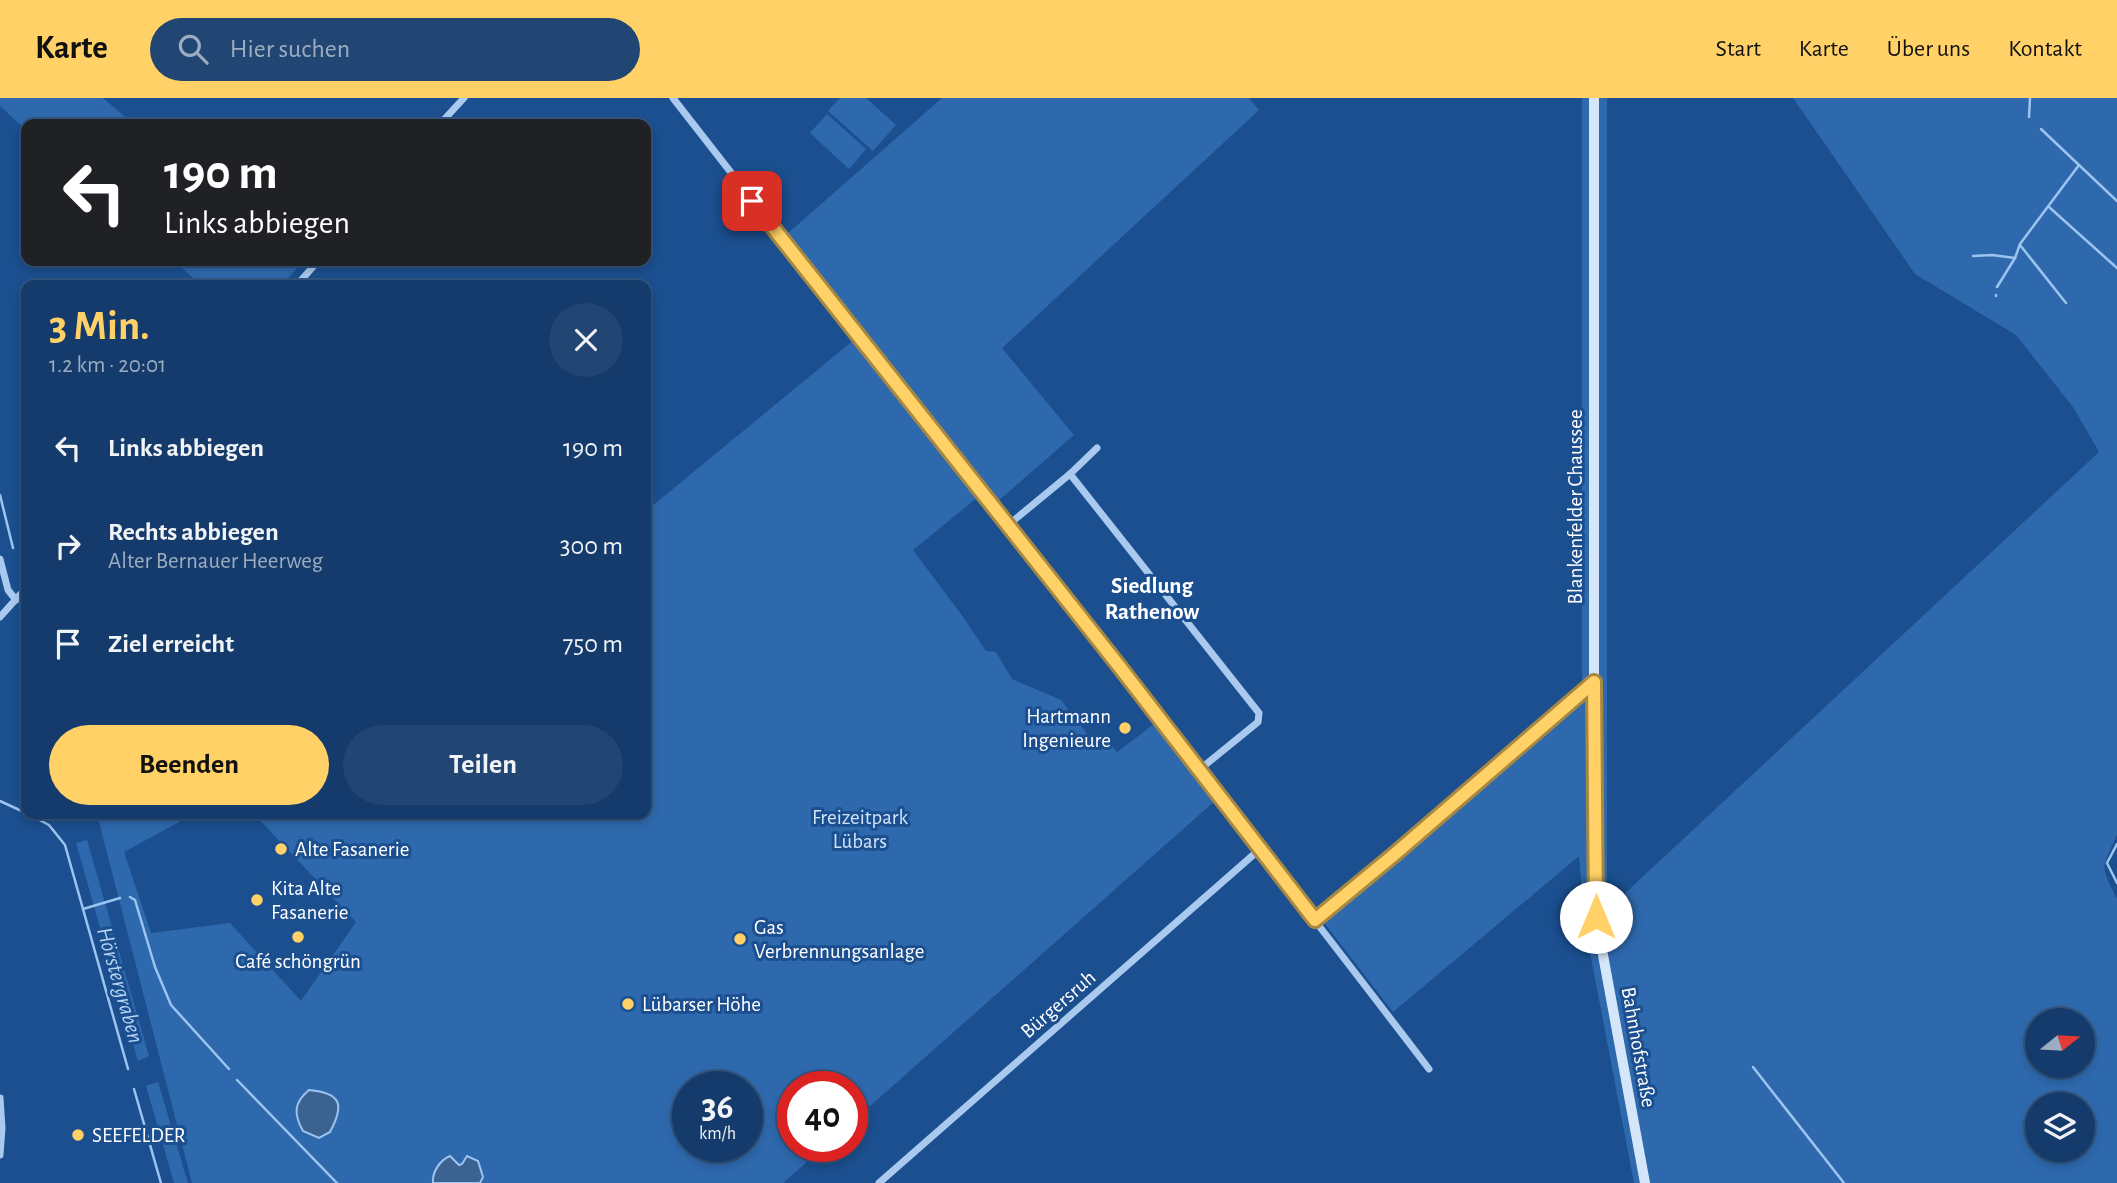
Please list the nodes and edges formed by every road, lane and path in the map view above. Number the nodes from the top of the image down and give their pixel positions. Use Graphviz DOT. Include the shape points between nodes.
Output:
graph roads {
  1 [pos="464,98"];
  2 [pos="673,98"];
  3 [pos="1594,98"];
  4 [pos="445,119"];
  5 [pos="313,266"];
  6 [pos="301,280"];
  7 [pos="1097,448"];
  8 [pos="1070,474"];
  9 [pos="1007,526"];
  10 [pos="0,559"];
  11 [pos="21,594"];
  12 [pos="16,600"];
  13 [pos="0,617"];
  14 [pos="1594,682"];
  15 [pos="1199,770"];
  16 [pos="1260,849"];
  17 [pos="1596,917"];
  18 [pos="1315,920"];
  19 [pos="1429,1069"];
  20 [pos="0,1098"];
  21 [pos="0,1155"];
  22 [pos="879,1183"];
  23 [pos="1645,1183"];
  1 -- 4 [label="street"];
  2 -- 9 [label="street"];
  3 -- 14 [label="street, Blankenfelder Chaussee"];
  5 -- 6 [label="street"];
  7 -- 8 [label="street"];
  8 -- 9 [label="street"];
  8 -- 15 [label="street" via="1259,713 1258,722"];
  9 -- 15 [label="street"];
  10 -- 12 [label="street" via="8,590"];
  11 -- 12 [label="street"];
  12 -- 13 [label="street"];
  14 -- 17 [label="street, Blankenfelder Chaussee"];
  14 -- 18 [label="street"];
  15 -- 16 [label="street"];
  16 -- 18 [label="street"];
  16 -- 22 [label="street, Bürgersruh"];
  17 -- 23 [label="street, Bahnhofstraße"];
  18 -- 19 [label="street"];
  20 -- 21 [label="street"];
}
